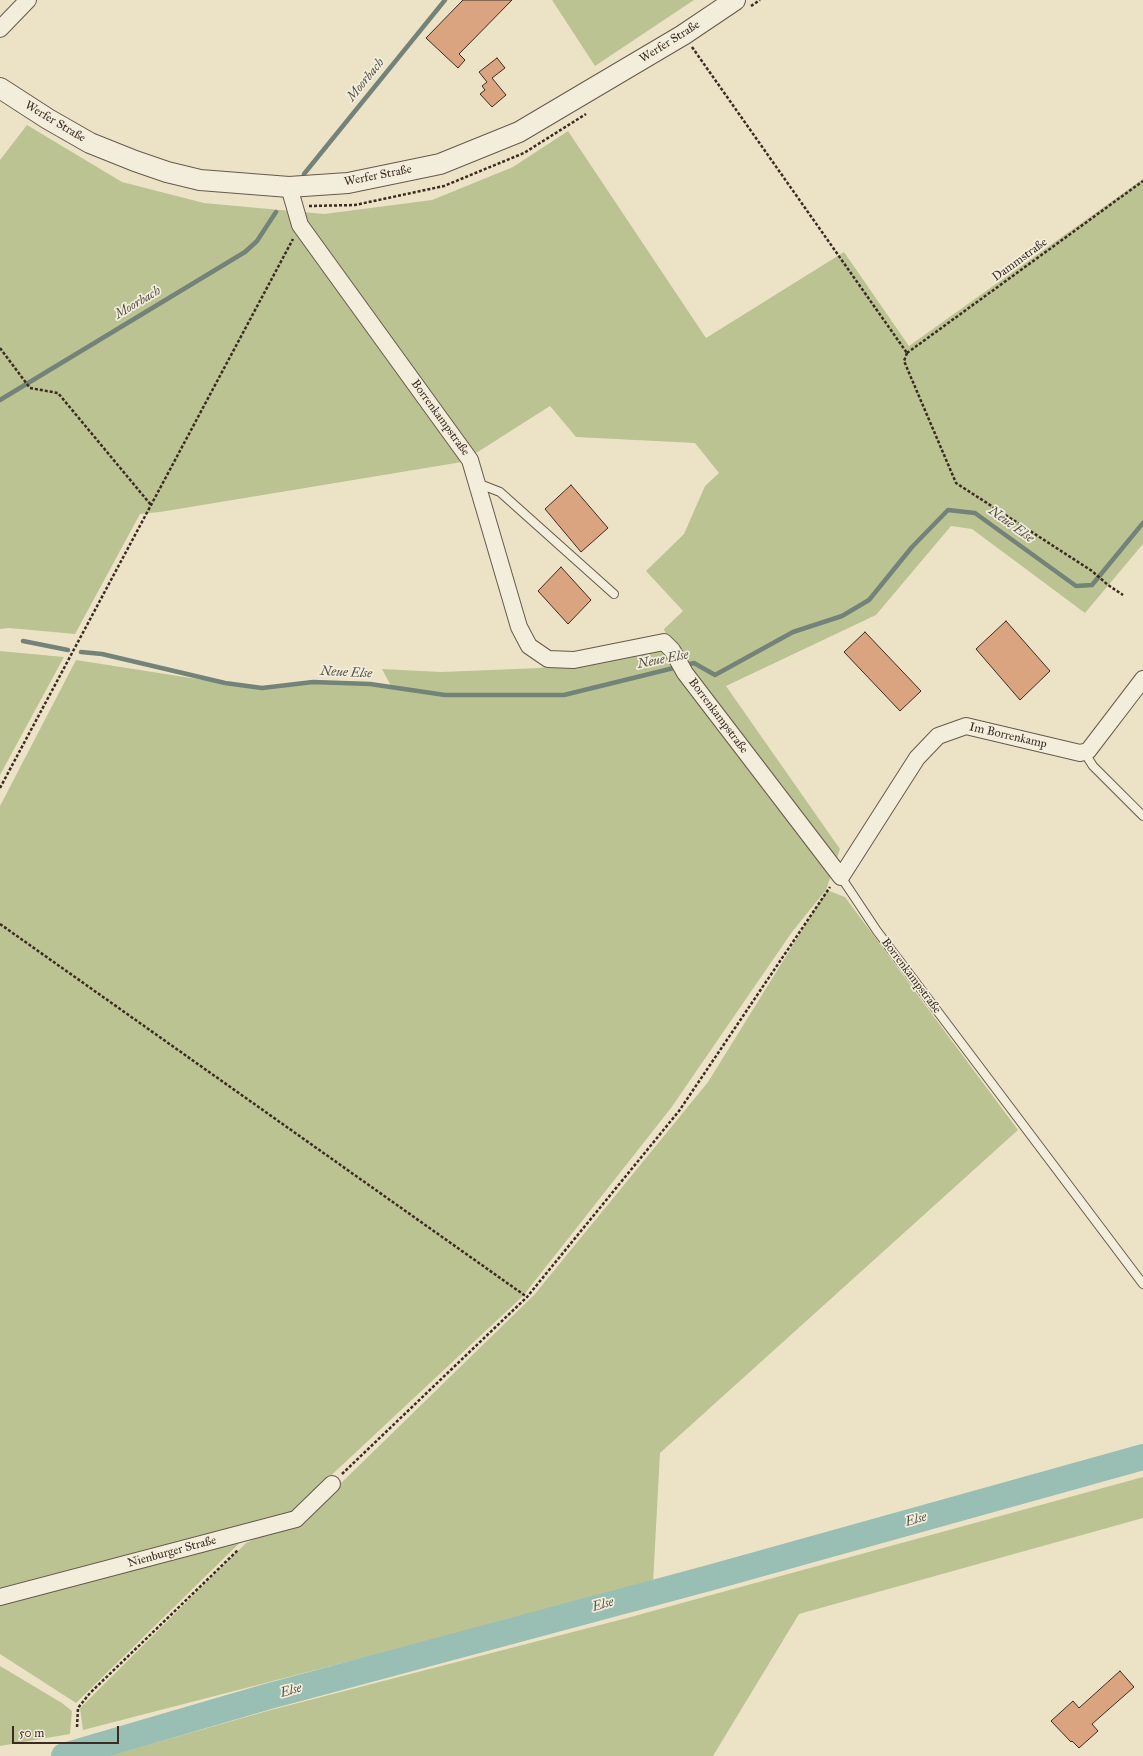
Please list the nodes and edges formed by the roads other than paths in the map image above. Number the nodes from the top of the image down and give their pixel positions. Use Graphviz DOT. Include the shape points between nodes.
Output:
graph roads {
  1 [pos="28,0"];
  2 [pos="735,0"];
  3 [pos="0,29"];
  4 [pos="0,88"];
  5 [pos="289,187"];
  6 [pos="477,483"];
  7 [pos="614,594"];
  8 [pos="1143,679"];
  9 [pos="1084,752"];
  10 [pos="1143,816"];
  11 [pos="841,877"];
  12 [pos="1143,1284"];
  13 [pos="332,1484"];
  14 [pos="0,1597"];
  1 -- 3 [label="street"];
  2 -- 5 [label="street, Werfer Straße" via="683,35 519,132 440,164 348,183"];
  4 -- 5 [label="street, Werfer Straße" via="90,143 167,172 200,180"];
  5 -- 6 [label="street, Borrenkampstraße" via="300,225 470,460"];
  6 -- 7 [label="lane" via="500,492"];
  6 -- 11 [label="street, Borrenkampstraße" via="519,627 529,646 548,660 574,660 664,642"];
  8 -- 9 [label="street" via="1088,752"];
  9 -- 10 [label="lane" via="1093,766"];
  9 -- 11 [label="street, Im Borrenkamp" via="966,726 938,736 917,758"];
  11 -- 12 [label="lane, Borrenkampstraße" via="877,931"];
  13 -- 14 [label="street, Nienburger Straße" via="296,1519"];
}
